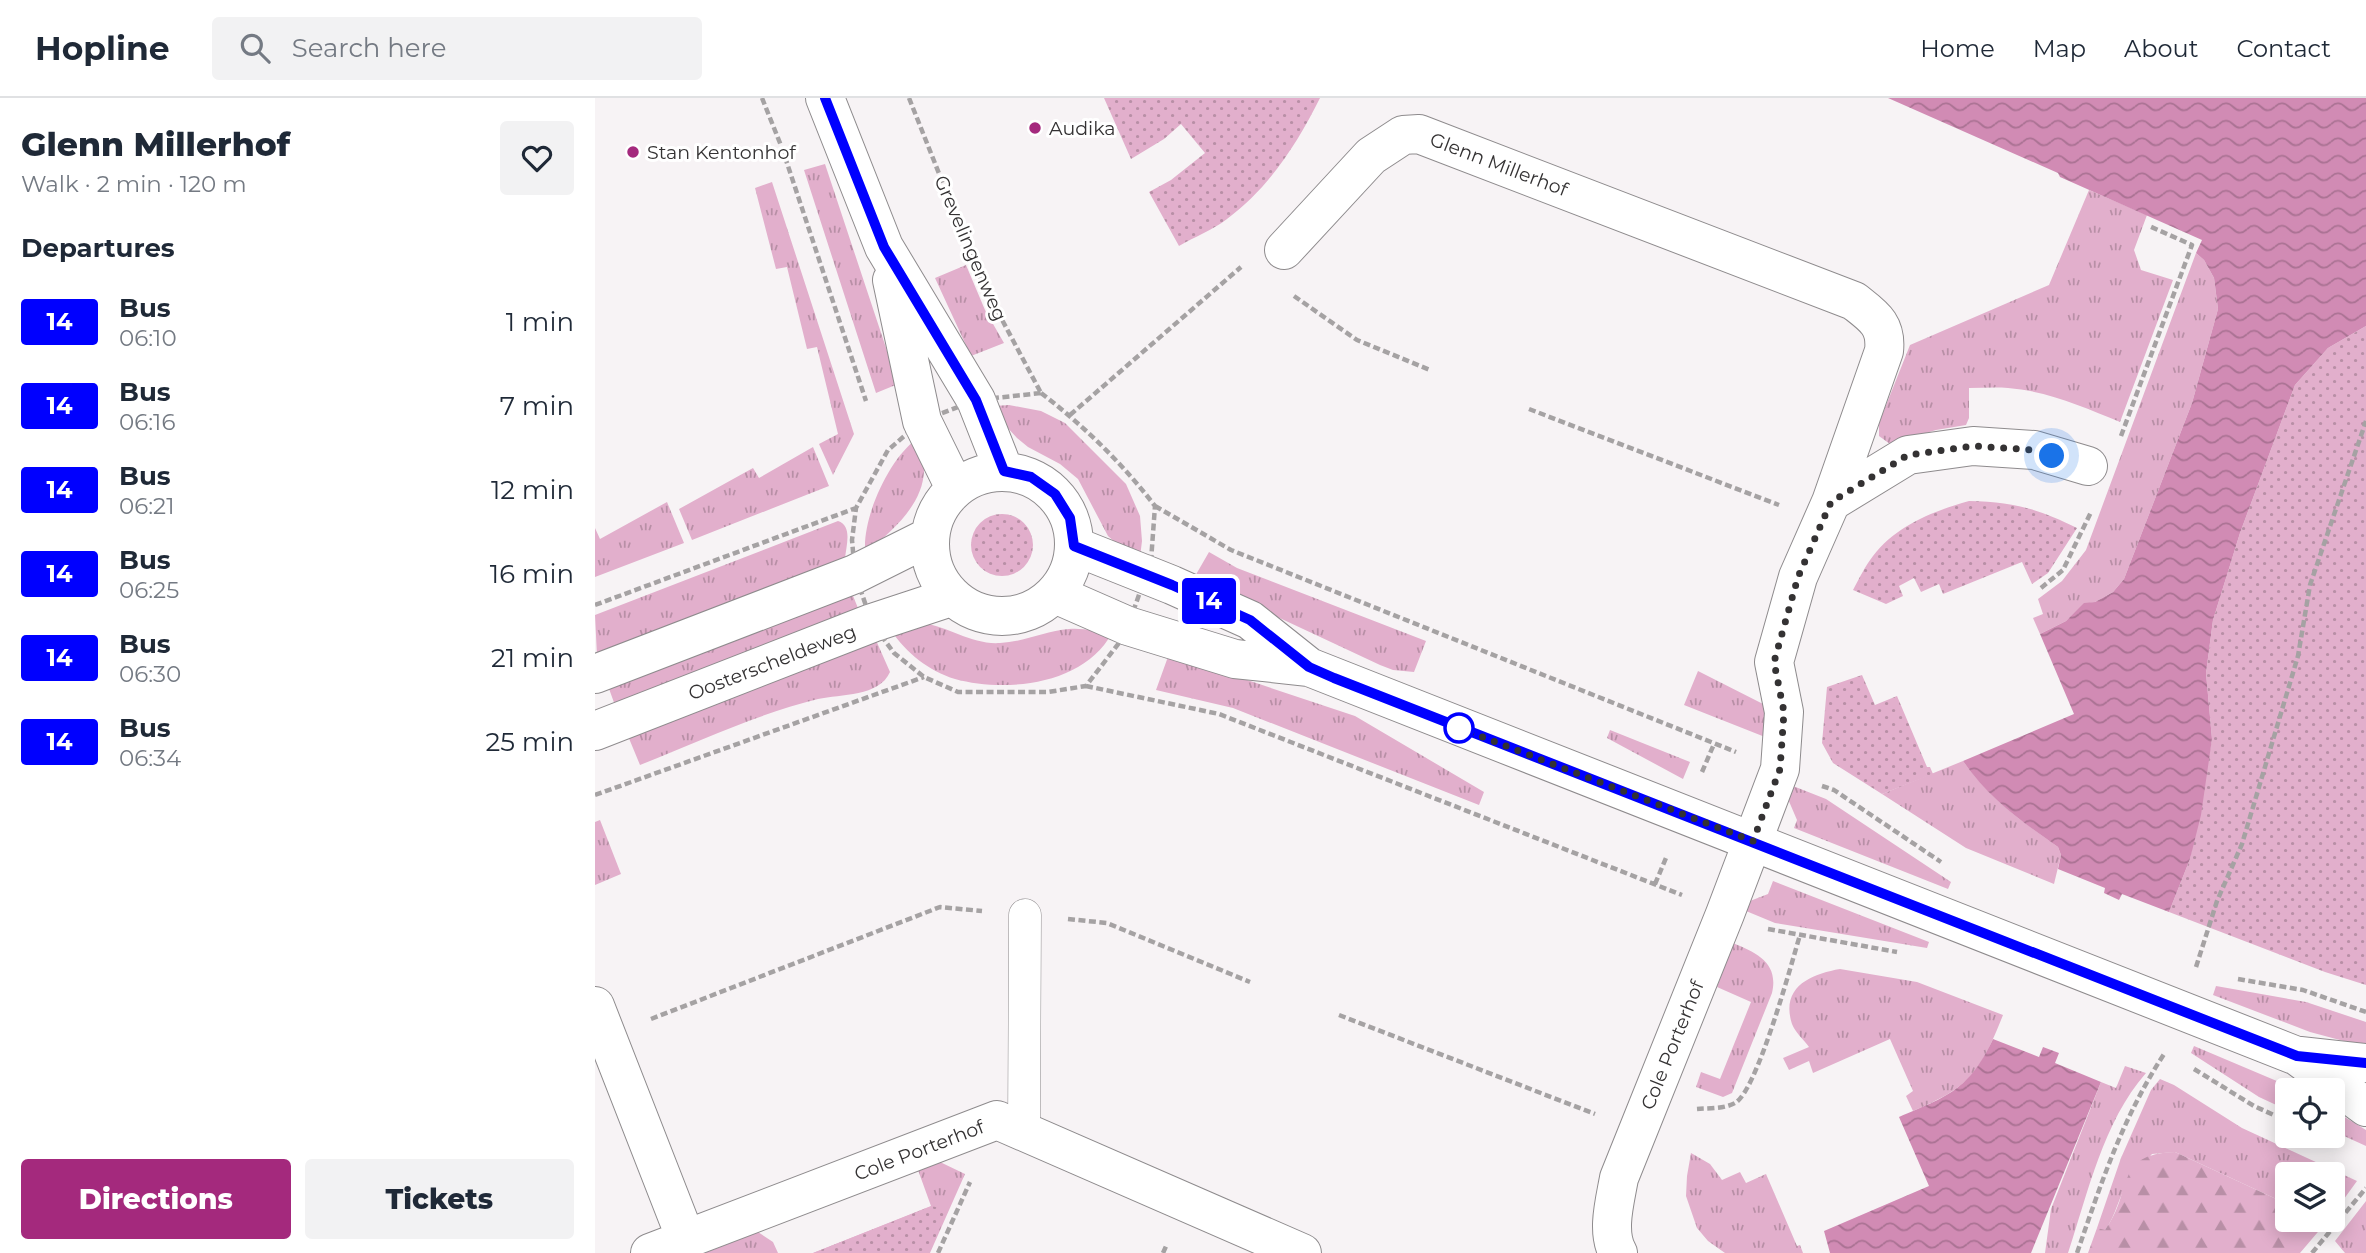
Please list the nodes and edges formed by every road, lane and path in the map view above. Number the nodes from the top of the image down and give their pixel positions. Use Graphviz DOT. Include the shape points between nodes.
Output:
graph roads {
  1 [pos="762,98"];
  2 [pos="825,98"];
  3 [pos="909,98"];
  4 [pos="2148,226"];
  5 [pos="884,247"];
  6 [pos="1266,256"];
  7 [pos="1293,295"];
  8 [pos="1430,370"];
  9 [pos="1041,393"];
  10 [pos="1529,409"];
  11 [pos="870,411"];
  12 [pos="1070,415"];
  13 [pos="2366,421"];
  14 [pos="2121,438"];
  15 [pos="884,440"];
  16 [pos="888,450"];
  17 [pos="1004,471"];
  18 [pos="2092,483"];
  19 [pos="955,488"];
  20 [pos="1156,506"];
  21 [pos="856,508"];
  22 [pos="1827,512"];
  23 [pos="929,537"];
  24 [pos="1074,546"];
  25 [pos="2041,588"];
  26 [pos="1055,594"];
  27 [pos="951,597"];
  28 [pos="595,605"];
  29 [pos="880,634"];
  30 [pos="1122,639"];
  31 [pos="1309,667"];
  32 [pos="595,674"];
  33 [pos="924,677"];
  34 [pos="1086,686"];
  35 [pos="595,731"];
  36 [pos="1780,769"];
  37 [pos="595,795"];
  38 [pos="1753,841"];
  39 [pos="1943,864"];
  40 [pos="1725,914"];
  41 [pos="1025,915"];
  42 [pos="1800,935"];
  43 [pos="1900,953"];
  44 [pos="2187,963"];
  45 [pos="2196,966"];
  46 [pos="2208,971"];
  47 [pos="2234,979"];
  48 [pos="1250,982"];
  49 [pos="2167,1004"];
  50 [pos="2366,1012"];
  51 [pos="1339,1015"];
  52 [pos="601,1021"];
  53 [pos="2155,1048"];
  54 [pos="2165,1052"];
  55 [pos="2297,1056"];
  56 [pos="2176,1058"];
  57 [pos="2366,1063"];
  58 [pos="2187,1065"];
  59 [pos="1653,1095"];
  60 [pos="2366,1107"];
  61 [pos="2275,1116"];
  62 [pos="1011,1126"];
  63 [pos="1638,1131"];
  64 [pos="2366,1188"];
  65 [pos="686,1238"];
  66 [pos="650,1253"];
  67 [pos="938,1253"];
  68 [pos="1302,1253"];
  69 [pos="1618,1253"];
  70 [pos="2077,1253"];
  71 [pos="2312,1253"];
  1 -- 11 [label="path"];
  2 -- 5 [label="street"];
  3 -- 9 [label="path, Grevelingenweg" via="983,284"];
  4 -- 14 [label="path" via="2192,245"];
  5 -- 17 [label="street" via="976,400"];
  5 -- 19 [label="street" via="922,421"];
  6 -- 12 [label="path"];
  6 -- 22 [label="street, Glenn Millerhof" via="1371,156 1403,135 1419,134 1854,302 1877,319 1886,337"];
  7 -- 8 [label="path" via="1357,340"];
  10 -- 22 [label="path"];
  13 -- 45 [label="path" via="2310,585 2298,656 2246,832"];
  15 -- 16 [label="path"];
  17 -- 19 [label="street" via="978,475"];
  17 -- 24 [label="street" via="1031,477 1055,494 1070,518"];
  18 -- 22 [label="street" via="2034,450 1973,446 1908,455"];
  18 -- 25 [label="path" via="2080,538 2063,570"];
  19 -- 23 [label="street" via="937,510"];
  20 -- 36 [label="path" via="1231,550"];
  21 -- 28 [label="path"];
  22 -- 36 [label="street, Glenn Millerhof" via="1798,577 1774,662 1784,712"];
  23 -- 27 [label="street" via="933,570"];
  23 -- 32 [label="street" via="855,574"];
  24 -- 26 [label="street" via="1069,572"];
  24 -- 31 [label="street" via="1250,620"];
  26 -- 27 [label="street" via="1023,614 984,615"];
  26 -- 31 [label="street" via="1128,625 1234,659"];
  27 -- 35 [label="street, Oosterscheldeweg"];
  29 -- 33 [label="path" via="894,653"];
  30 -- 34 [label="path"];
  31 -- 38 [label="street"];
  33 -- 34 [label="path" via="958,692 1048,692"];
  33 -- 37 [label="path"];
  34 -- 40 [label="path" via="1219,714"];
  36 -- 38 [label="street, Glenn Millerhof"];
  36 -- 39 [label="path" via="1834,790"];
  38 -- 40 [label="street, Cole Porterhof"];
  38 -- 49 [label="street"];
  40 -- 42 [label="path"];
  40 -- 59 [label="street, Cole Porterhof"];
  41 -- 48 [label="path" via="1107,923"];
  41 -- 52 [label="path" via="940,907"];
  41 -- 62 [label="lane"];
  42 -- 43 [label="path"];
  42 -- 59 [label="path" via="1749,1086 1736,1102 1689,1109"];
  44 -- 45 [label="path"];
  45 -- 46 [label="path"];
  45 -- 49 [label="path"];
  47 -- 50 [label="path" via="2303,990"];
  49 -- 55 [label="street"];
  51 -- 63 [label="path"];
  52 -- 65 [label="street"];
  53 -- 54 [label="path"];
  54 -- 56 [label="path"];
  54 -- 70 [label="path" via="2113,1148"];
  55 -- 57 [label="street"];
  55 -- 60 [label="street"];
  58 -- 61 [label="path"];
  59 -- 63 [label="street, Cole Porterhof"];
  62 -- 65 [label="street, Cole Porterhof"];
  62 -- 67 [label="path"];
  62 -- 68 [label="street"];
  63 -- 69 [label="street, Cole Porterhof" via="1619,1178 1612,1219"];
  64 -- 71 [label="path"];
  65 -- 66 [label="street, Cole Porterhof"];
}
